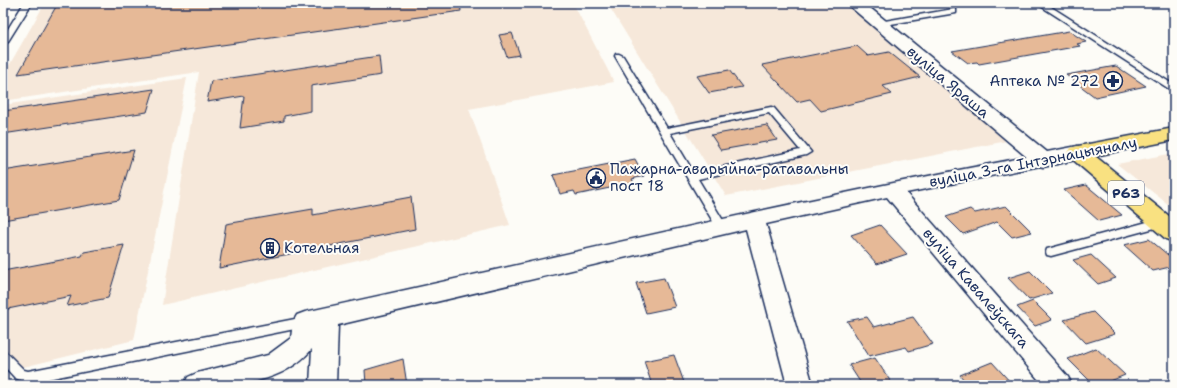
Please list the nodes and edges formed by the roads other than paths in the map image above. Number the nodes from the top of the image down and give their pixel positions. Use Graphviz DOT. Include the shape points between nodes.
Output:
graph roads {
  1 [pos="28,3"];
  2 [pos="854,3"];
  3 [pos="1040,3"];
  4 [pos="953,11"];
  5 [pos="879,24"];
  6 [pos="3,43"];
  7 [pos="619,56"];
  8 [pos="1174,89"];
  9 [pos="664,131"];
  10 [pos="1174,134"];
  11 [pos="1078,153"];
  12 [pos="1042,160"];
  13 [pos="692,177"];
  14 [pos="892,190"];
  15 [pos="754,220"];
  16 [pos="722,227"];
  17 [pos="1168,228"];
  18 [pos="1051,252"];
  19 [pos="315,320"];
  20 [pos="3,357"];
  21 [pos="197,385"];
  22 [pos="323,385"];
  23 [pos="800,385"];
  24 [pos="1059,385"];
  1 -- 6 [label="lane"];
  2 -- 5 [label="street, вуліца Яраша"];
  3 -- 8 [label="lane"];
  4 -- 5 [label="lane"];
  5 -- 12 [label="street, вуліца Яраша"];
  7 -- 9 [label="lane"];
  9 -- 13 [label="lane"];
  9 -- 13 [label="lane" via="771,110 806,152"];
  10 -- 11 [label="main road, вуліца 3-га Інтэрнацыяналу"];
  11 -- 12 [label="street, вуліца 3-га Інтэрнацыяналу"];
  11 -- 17 [label="main road, Р63"];
  12 -- 14 [label="street, вуліца 3-га Інтэрнацыяналу"];
  13 -- 16 [label="lane"];
  14 -- 15 [label="street, вуліца 3-га Інтэрнацыяналу"];
  14 -- 24 [label="street, вуліца Кавалеўскага"];
  15 -- 16 [label="street, вуліца 3-га Інтэрнацыяналу"];
  15 -- 23 [label="street"];
  16 -- 19 [label="street, вуліца 3-га Інтэрнацыяналу"];
  17 -- 18 [label="lane"];
  19 -- 20 [label="lane" via="28,377 20,374"];
  19 -- 21 [label="street" via="303,343 274,365"];
  19 -- 22 [label="street" via="325,342"];
}
